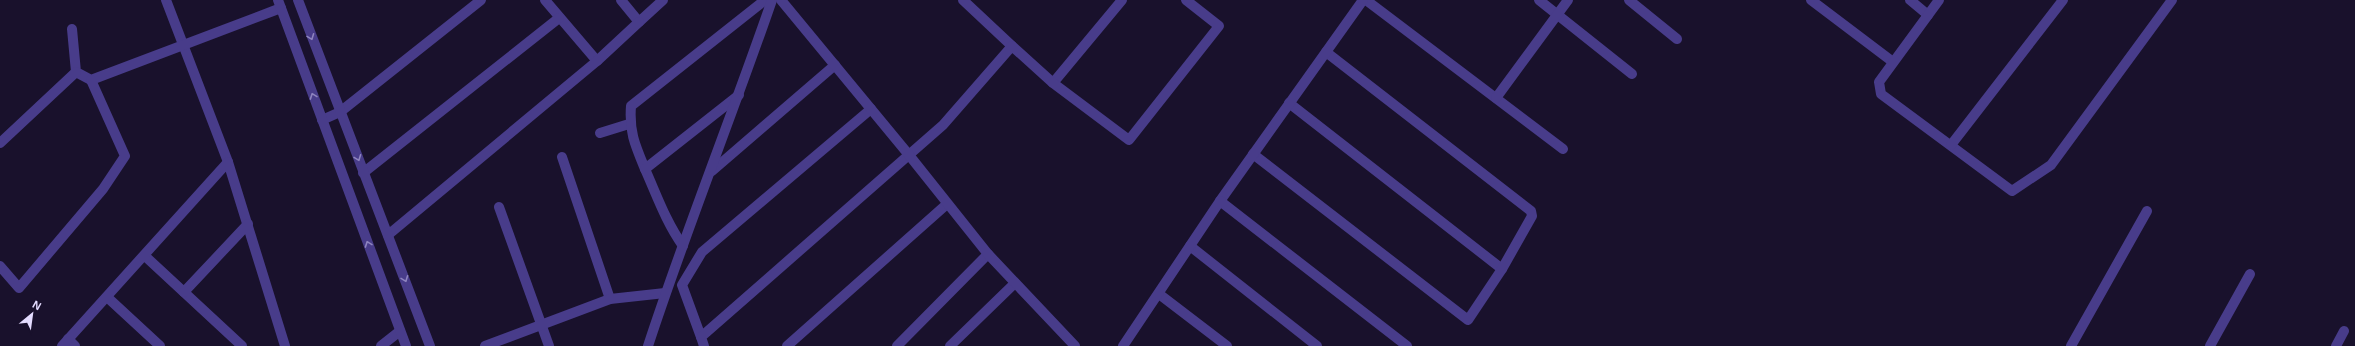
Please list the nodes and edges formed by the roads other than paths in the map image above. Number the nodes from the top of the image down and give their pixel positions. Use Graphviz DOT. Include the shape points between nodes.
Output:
graph roads {
  1 [pos="166,0"];
  2 [pos="298,0"];
  3 [pos="481,0"];
  4 [pos="544,0"];
  5 [pos="621,0"];
  6 [pos="664,0"];
  7 [pos="765,0"];
  8 [pos="772,0"];
  9 [pos="781,0"];
  10 [pos="963,0"];
  11 [pos="1122,0"];
  12 [pos="1186,0"];
  13 [pos="1365,0"];
  14 [pos="1539,0"];
  15 [pos="1568,0"];
  16 [pos="1629,0"];
  17 [pos="1811,0"];
  18 [pos="1910,0"];
  19 [pos="1939,0"];
  20 [pos="2063,0"];
  21 [pos="2172,0"];
  22 [pos="279,4"];
  23 [pos="974,4"];
  24 [pos="1557,14"];
  25 [pos="1928,15"];
  26 [pos="559,18"];
  27 [pos="639,22"];
  28 [pos="72,29"];
  29 [pos="1677,39"];
  30 [pos="182,46"];
  31 [pos="1012,46"];
  32 [pos="1326,52"];
  33 [pos="597,61"];
  34 [pos="1894,62"];
  35 [pos="835,65"];
  36 [pos="76,72"];
  37 [pos="1632,74"];
  38 [pos="91,80"];
  39 [pos="1053,82"];
  40 [pos="740,95"];
  41 [pos="1496,98"];
  42 [pos="1289,103"];
  43 [pos="871,109"];
  44 [pos="340,112"];
  45 [pos="322,120"];
  46 [pos="630,124"];
  47 [pos="600,133"];
  48 [pos="0,143"];
  49 [pos="1951,145"];
  50 [pos="1563,149"];
  51 [pos="1253,154"];
  52 [pos="909,155"];
  53 [pos="562,158"];
  54 [pos="228,162"];
  55 [pos="645,169"];
  56 [pos="711,172"];
  57 [pos="363,173"];
  58 [pos="1220,201"];
  59 [pos="947,204"];
  60 [pos="499,207"];
  61 [pos="2147,211"];
  62 [pos="248,224"];
  63 [pos="388,235"];
  64 [pos="683,246"];
  65 [pos="1190,246"];
  66 [pos="988,254"];
  67 [pos="145,256"];
  68 [pos="0,266"];
  69 [pos="1502,269"];
  70 [pos="2250,274"];
  71 [pos="1015,283"];
  72 [pos="184,292"];
  73 [pos="665,293"];
  74 [pos="1159,294"];
  75 [pos="107,297"];
  76 [pos="610,300"];
  77 [pos="542,324"];
  78 [pos="400,331"];
  79 [pos="2344,331"];
  80 [pos="703,342"];
  81 [pos="68,344"];
  82 [pos="160,346"];
  83 [pos="242,346"];
  84 [pos="285,346"];
  85 [pos="381,346"];
  86 [pos="406,346"];
  87 [pos="430,346"];
  88 [pos="485,346"];
  89 [pos="549,346"];
  90 [pos="648,346"];
  91 [pos="787,346"];
  92 [pos="897,346"];
  93 [pos="950,346"];
  94 [pos="1076,346"];
  95 [pos="1123,346"];
  96 [pos="1227,346"];
  97 [pos="1317,346"];
  98 [pos="1407,346"];
  99 [pos="2071,346"];
  100 [pos="2210,346"];
  101 [pos="2336,346"];
  1 -- 30 [label="street"];
  2 -- 44 [label="street, one-way"];
  3 -- 44 [label="street"];
  4 -- 26 [label="street"];
  5 -- 27 [label="street"];
  6 -- 27 [label="street"];
  7 -- 46 [label="street" via="631,106"];
  8 -- 40 [label="street"];
  9 -- 35 [label="street"];
  10 -- 23 [label="street"];
  11 -- 39 [label="street"];
  12 -- 39 [label="street" via="1219,26 1128,140"];
  13 -- 32 [label="street"];
  13 -- 41 [label="street"];
  14 -- 24 [label="street"];
  15 -- 24 [label="street"];
  16 -- 29 [label="street"];
  17 -- 34 [label="street"];
  18 -- 25 [label="street"];
  19 -- 25 [label="street"];
  20 -- 49 [label="street"];
  21 -- 49 [label="street" via="2051,165 2012,191"];
  22 -- 30 [label="street"];
  45 -- 22 [label="street, one-way"];
  23 -- 31 [label="street"];
  24 -- 37 [label="street"];
  24 -- 41 [label="street"];
  25 -- 34 [label="street"];
  26 -- 33 [label="street"];
  26 -- 57 [label="street"];
  27 -- 33 [label="street"];
  28 -- 36 [label="street"];
  30 -- 38 [label="street"];
  30 -- 54 [label="street"];
  31 -- 39 [label="street"];
  31 -- 52 [label="street" via="943,125"];
  32 -- 42 [label="street"];
  32 -- 69 [label="street" via="1528,207 1532,216"];
  33 -- 63 [label="street"];
  34 -- 49 [label="street" via="1879,82 1881,94"];
  35 -- 43 [label="street"];
  35 -- 56 [label="street"];
  36 -- 38 [label="street"];
  36 -- 48 [label="street"];
  38 -- 68 [label="street" via="125,156 103,189 19,288"];
  40 -- 55 [label="street"];
  40 -- 56 [label="street"];
  41 -- 50 [label="street"];
  42 -- 51 [label="street"];
  42 -- 69 [label="street"];
  43 -- 52 [label="street"];
  43 -- 80 [label="street" via="702,252 682,285"];
  44 -- 45 [label="street"];
  44 -- 57 [label="street, one-way"];
  78 -- 45 [label="street, one-way"];
  46 -- 47 [label="street"];
  46 -- 55 [label="street" via="632,140"];
  51 -- 58 [label="street"];
  51 -- 69 [label="street" via="1468,320"];
  52 -- 59 [label="street"];
  52 -- 80 [label="street"];
  53 -- 76 [label="street"];
  54 -- 62 [label="street"];
  54 -- 67 [label="street"];
  55 -- 64 [label="street" via="664,217"];
  56 -- 64 [label="street"];
  57 -- 63 [label="street"];
  58 -- 65 [label="street"];
  58 -- 98 [label="street"];
  59 -- 66 [label="street"];
  59 -- 91 [label="street"];
  60 -- 77 [label="street"];
  61 -- 99 [label="street"];
  62 -- 72 [label="street"];
  62 -- 84 [label="street"];
  63 -- 87 [label="street, one-way"];
  64 -- 73 [label="street"];
  65 -- 74 [label="street"];
  65 -- 97 [label="street"];
  66 -- 71 [label="street"];
  66 -- 92 [label="street"];
  67 -- 72 [label="street"];
  67 -- 75 [label="street"];
  70 -- 100 [label="street"];
  71 -- 93 [label="street"];
  71 -- 94 [label="street"];
  72 -- 83 [label="street"];
  73 -- 76 [label="street"];
  73 -- 90 [label="street"];
  74 -- 95 [label="street"];
  74 -- 96 [label="street"];
  75 -- 81 [label="street"];
  75 -- 82 [label="street"];
  76 -- 77 [label="street"];
  77 -- 88 [label="street"];
  77 -- 89 [label="street"];
  78 -- 85 [label="street"];
  78 -- 86 [label="street"];
  79 -- 101 [label="street"];
}
